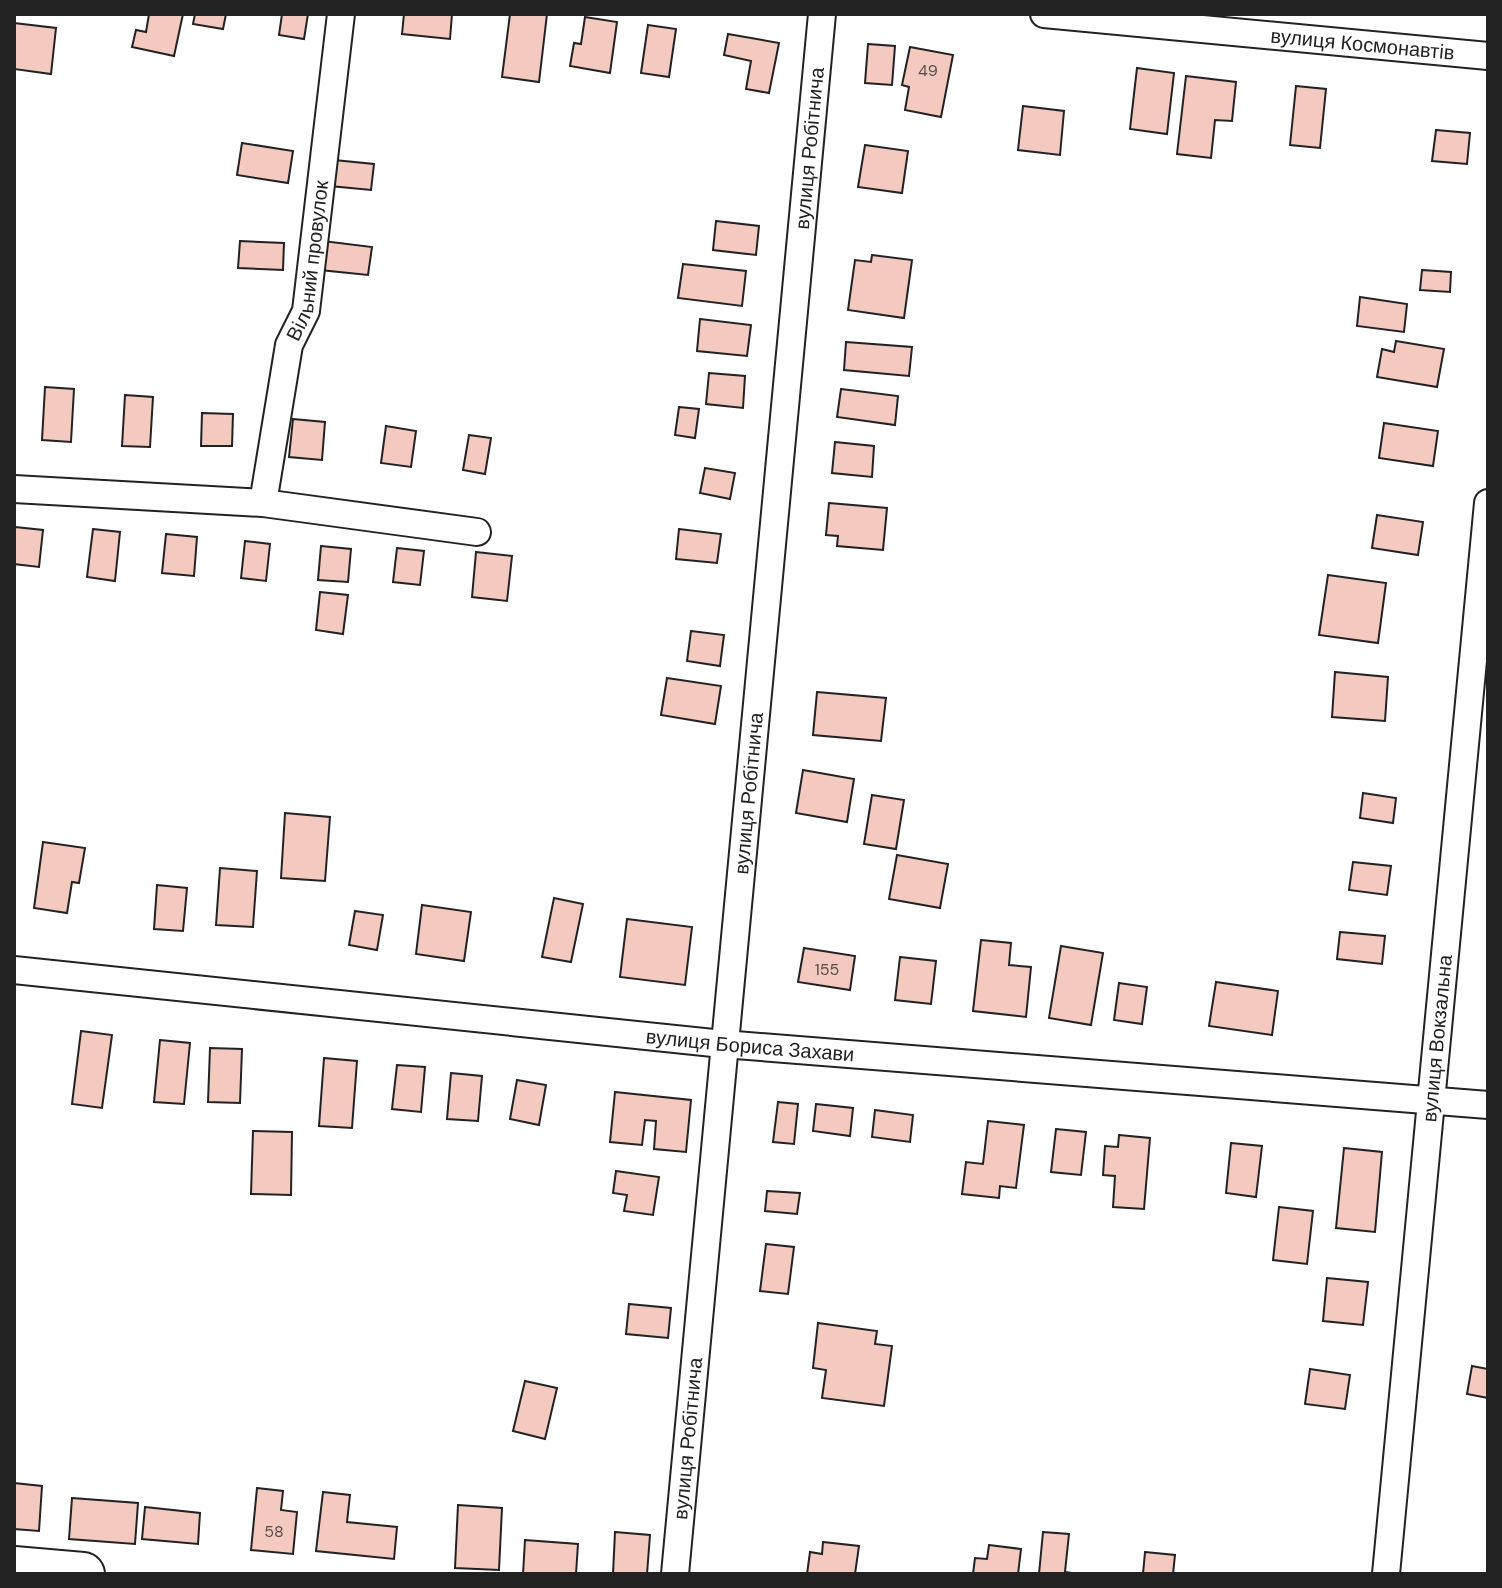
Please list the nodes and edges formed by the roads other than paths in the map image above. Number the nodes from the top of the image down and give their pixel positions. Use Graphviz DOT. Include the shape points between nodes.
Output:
graph roads {
  1 [pos="341,14"];
  2 [pos="822,14"];
  3 [pos="1044,14"];
  4 [pos="1488,56"];
  5 [pos="14,489"];
  6 [pos="263,503"];
  7 [pos="1488,503"];
  8 [pos="477,532"];
  9 [pos="14,970"];
  10 [pos="723,1044"];
  11 [pos="1429,1101"];
  12 [pos="1488,1105"];
  13 [pos="14,1568"];
  14 [pos="83,1574"];
  15 [pos="675,1574"];
  16 [pos="1386,1574"];
  1 -- 6 [label="street, Вільний провулок" via="306,311 289,345"];
  2 -- 10 [label="street, вулиця Робітнича"];
  3 -- 4 [label="street, вулиця Космонавтів"];
  5 -- 6 [label="street"];
  6 -- 8 [label="street"];
  7 -- 11 [label="street, вулиця Вокзальна"];
  9 -- 10 [label="street, вулиця Бориса Захави"];
  10 -- 11 [label="street, вулиця Бориса Захави"];
  10 -- 15 [label="street, вулиця Робітнича"];
  11 -- 12 [label="street, вулиця Бориса Захави"];
  11 -- 16 [label="street, вулиця Вокзальна"];
  13 -- 14 [label="main road"];
}
